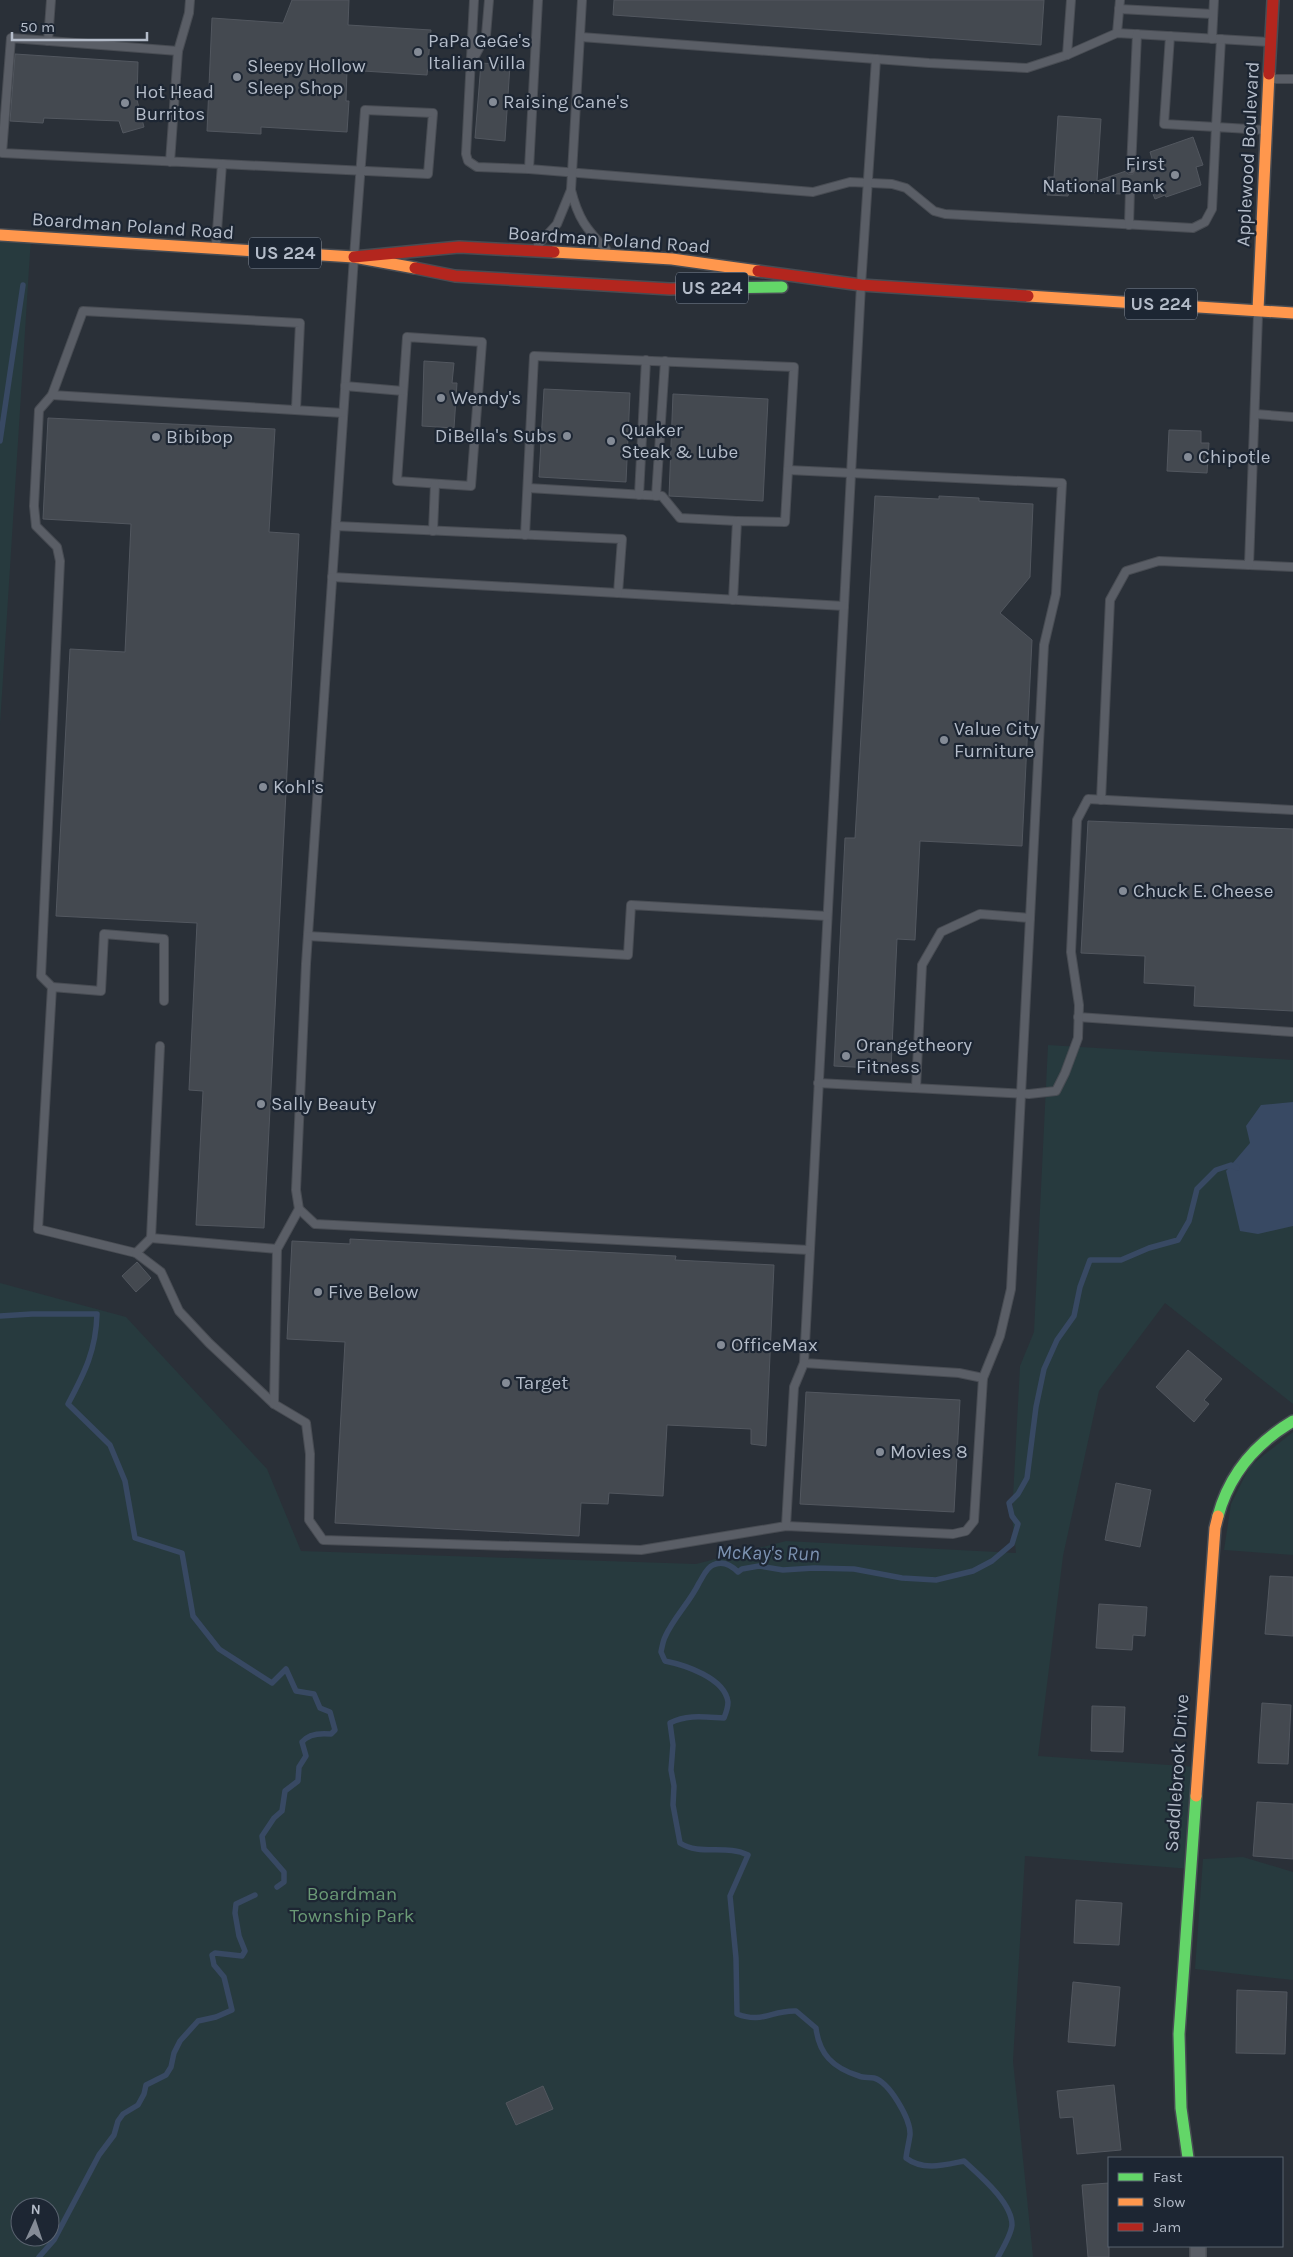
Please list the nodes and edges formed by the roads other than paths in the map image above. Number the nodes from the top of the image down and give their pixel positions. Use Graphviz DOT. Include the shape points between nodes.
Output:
graph roads {
  1 [pos="52,0"];
  2 [pos="190,0"];
  3 [pos="474,0"];
  4 [pos="489,0"];
  5 [pos="538,0"];
  6 [pos="582,0"];
  7 [pos="1071,0"];
  8 [pos="1130,0"];
  9 [pos="1214,0"];
  10 [pos="1273,0"];
  11 [pos="1119,4"];
  12 [pos="1130,9"];
  13 [pos="1213,14"];
  14 [pos="1117,33"];
  15 [pos="1137,34"];
  16 [pos="1170,36"];
  17 [pos="581,37"];
  18 [pos="1212,39"];
  19 [pos="1221,39"];
  20 [pos="48,41"];
  21 [pos="1271,42"];
  22 [pos="178,51"];
  23 [pos="1067,54"];
  24 [pos="876,59"];
  25 [pos="470,65"];
  26 [pos="1269,79"];
  27 [pos="1293,80"];
  28 [pos="1216,127"];
  29 [pos="1267,130"];
  30 [pos="170,162"];
  31 [pos="222,164"];
  32 [pos="360,169"];
  33 [pos="529,169"];
  34 [pos="1131,169"];
  35 [pos="572,173"];
  36 [pos="869,182"];
  37 [pos="571,190"];
  38 [pos="1130,190"];
  39 [pos="1129,225"];
  40 [pos="0,236"];
  41 [pos="215,249"];
  42 [pos="532,251"];
  43 [pos="613,256"];
  44 [pos="354,257"];
  45 [pos="861,285"];
  46 [pos="1258,310"];
  47 [pos="1293,312"];
  48 [pos="646,360"];
  49 [pos="665,361"];
  50 [pos="345,386"];
  51 [pos="403,391"];
  52 [pos="52,395"];
  53 [pos="296,410"];
  54 [pos="343,412"];
  55 [pos="1255,414"];
  56 [pos="1293,416"];
  57 [pos="788,470"];
  58 [pos="851,474"];
  59 [pos="435,484"];
  60 [pos="528,488"];
  61 [pos="639,495"];
  62 [pos="656,496"];
  63 [pos="737,521"];
  64 [pos="336,526"];
  65 [pos="433,531"];
  66 [pos="526,535"];
  67 [pos="1249,565"];
  68 [pos="1293,567"];
  69 [pos="332,576"];
  70 [pos="618,593"];
  71 [pos="733,600"];
  72 [pos="844,606"];
  73 [pos="1102,800"];
  74 [pos="1293,810"];
  75 [pos="827,916"];
  76 [pos="1030,918"];
  77 [pos="308,936"];
  78 [pos="52,987"];
  79 [pos="164,1001"];
  80 [pos="1078,1017"];
  81 [pos="1293,1032"];
  82 [pos="160,1046"];
  83 [pos="818,1083"];
  84 [pos="916,1088"];
  85 [pos="1021,1093"];
  86 [pos="299,1209"];
  87 [pos="151,1238"];
  88 [pos="277,1249"];
  89 [pos="809,1250"];
  90 [pos="136,1253"];
  91 [pos="804,1363"];
  92 [pos="984,1378"];
  93 [pos="274,1404"];
  94 [pos="1293,1421"];
  95 [pos="786,1526"];
  96 [pos="1188,2157"];
  1 -- 20 [label="lane"];
  2 -- 22 [label="lane"];
  3 -- 25 [label="lane"];
  4 -- 25 [label="lane" via="486,35"];
  5 -- 33 [label="lane"];
  6 -- 17 [label="lane"];
  7 -- 23 [label="lane"];
  8 -- 12 [label="lane"];
  9 -- 13 [label="lane"];
  10 -- 21 [label="main road, Applewood Boulevard"];
  11 -- 12 [label="lane"];
  11 -- 14 [label="lane"];
  12 -- 13 [label="lane"];
  13 -- 18 [label="lane"];
  14 -- 15 [label="lane"];
  14 -- 23 [label="lane"];
  15 -- 16 [label="lane"];
  15 -- 34 [label="lane"];
  16 -- 18 [label="lane"];
  16 -- 28 [label="lane" via="1164,124"];
  17 -- 24 [label="lane"];
  17 -- 35 [label="lane"];
  18 -- 19 [label="lane"];
  19 -- 21 [label="lane"];
  19 -- 28 [label="lane"];
  20 -- 22 [label="lane"];
  20 -- 30 [label="lane" via="12,38 2,153"];
  21 -- 26 [label="main road, Applewood Boulevard"];
  22 -- 30 [label="lane"];
  23 -- 24 [label="lane" via="1027,68"];
  24 -- 36 [label="lane"];
  25 -- 33 [label="lane" via="468,161 477,166"];
  26 -- 27 [label="lane"];
  26 -- 29 [label="main road, Applewood Boulevard"];
  28 -- 29 [label="lane"];
  28 -- 39 [label="lane" via="1212,209 1205,222 1192,228"];
  29 -- 46 [label="main road, Applewood Boulevard"];
  30 -- 31 [label="lane"];
  31 -- 32 [label="lane"];
  31 -- 41 [label="lane"];
  32 -- 32 [label="lane" via="365,110 433,113 428,174"];
  32 -- 44 [label="lane"];
  33 -- 35 [label="lane"];
  35 -- 36 [label="lane" via="812,192 850,182"];
  35 -- 37 [label="lane"];
  36 -- 39 [label="lane" via="906,188 934,211 945,214"];
  36 -- 45 [label="lane"];
  37 -- 42 [label="lane" via="556,226"];
  37 -- 43 [label="lane" via="583,224"];
  38 -- 39 [label="lane"];
  40 -- 41 [label="main road, Boardman Poland Road / US 224"];
  41 -- 44 [label="main road, Boardman Poland Road / US 224"];
  42 -- 43 [label="main road, Boardman Poland Road / US 224"];
  42 -- 44 [label="main road, Boardman Poland Road / US 224" via="459,247"];
  43 -- 45 [label="main road, Boardman Poland Road / US 224" via="672,259"];
  44 -- 45 [label="main road, Boardman Poland Road / US 224" via="455,276 562,283 670,288"];
  44 -- 50 [label="lane"];
  45 -- 46 [label="main road, Boardman Poland Road / US 224"];
  45 -- 58 [label="lane"];
  46 -- 47 [label="main road, Boardman Poland Road / US 224"];
  46 -- 55 [label="lane"];
  48 -- 49 [label="lane"];
  48 -- 60 [label="lane" via="534,356"];
  48 -- 61 [label="lane"];
  49 -- 57 [label="lane" via="794,367"];
  49 -- 62 [label="lane"];
  50 -- 51 [label="lane"];
  50 -- 54 [label="lane"];
  51 -- 59 [label="lane" via="397,481"];
  51 -- 59 [label="lane" via="407,337 482,342 472,486"];
  52 -- 53 [label="lane"];
  52 -- 53 [label="lane" via="83,311 300,323"];
  52 -- 78 [label="lane" via="39,410 34,506 36,526 56,547 60,561 41,976"];
  53 -- 54 [label="lane"];
  54 -- 64 [label="lane"];
  55 -- 56 [label="lane"];
  55 -- 67 [label="lane"];
  57 -- 58 [label="lane"];
  57 -- 63 [label="lane" via="785,522"];
  58 -- 72 [label="lane"];
  58 -- 76 [label="lane" via="1062,483 1056,594 1044,645"];
  59 -- 65 [label="lane"];
  60 -- 61 [label="lane"];
  60 -- 66 [label="lane"];
  61 -- 62 [label="lane"];
  62 -- 63 [label="lane" via="662,496 680,518"];
  63 -- 71 [label="lane"];
  64 -- 65 [label="lane"];
  64 -- 69 [label="lane"];
  65 -- 66 [label="lane"];
  66 -- 70 [label="lane" via="622,539"];
  67 -- 68 [label="lane"];
  67 -- 73 [label="lane" via="1159,561 1126,572 1110,600"];
  69 -- 70 [label="lane"];
  69 -- 77 [label="lane"];
  70 -- 71 [label="lane"];
  71 -- 72 [label="lane"];
  72 -- 75 [label="lane"];
  73 -- 74 [label="lane"];
  73 -- 80 [label="lane" via="1088,799 1077,820 1071,952"];
  75 -- 77 [label="lane" via="631,905 628,954"];
  75 -- 83 [label="lane"];
  76 -- 84 [label="lane" via="980,914 941,932 922,965"];
  76 -- 85 [label="lane"];
  77 -- 86 [label="lane" via="296,1168"];
  78 -- 79 [label="lane" via="101,991 104,934 164,939"];
  78 -- 90 [label="lane" via="38,1229"];
  80 -- 81 [label="lane"];
  80 -- 85 [label="lane" via="1078,1038 1056,1091"];
  82 -- 87 [label="lane"];
  83 -- 84 [label="lane"];
  83 -- 89 [label="lane"];
  84 -- 85 [label="lane"];
  85 -- 92 [label="lane" via="1011,1289 1000,1336"];
  86 -- 88 [label="lane"];
  86 -- 89 [label="lane" via="315,1224"];
  87 -- 88 [label="lane"];
  87 -- 90 [label="lane"];
  88 -- 93 [label="lane"];
  89 -- 91 [label="lane"];
  90 -- 93 [label="lane" via="160,1272 179,1311 208,1343"];
  91 -- 92 [label="lane" via="959,1373"];
  91 -- 95 [label="lane" via="794,1387"];
  92 -- 95 [label="lane" via="974,1521 966,1531 953,1534"];
  93 -- 95 [label="lane" via="306,1423 310,1454 309,1520 323,1540 641,1550"];
  94 -- 96 [label="main road, Saddlebrook Drive" via="1265,1440 1237,1472 1225,1495 1215,1528 1179,2034 1181,2108"];
}
